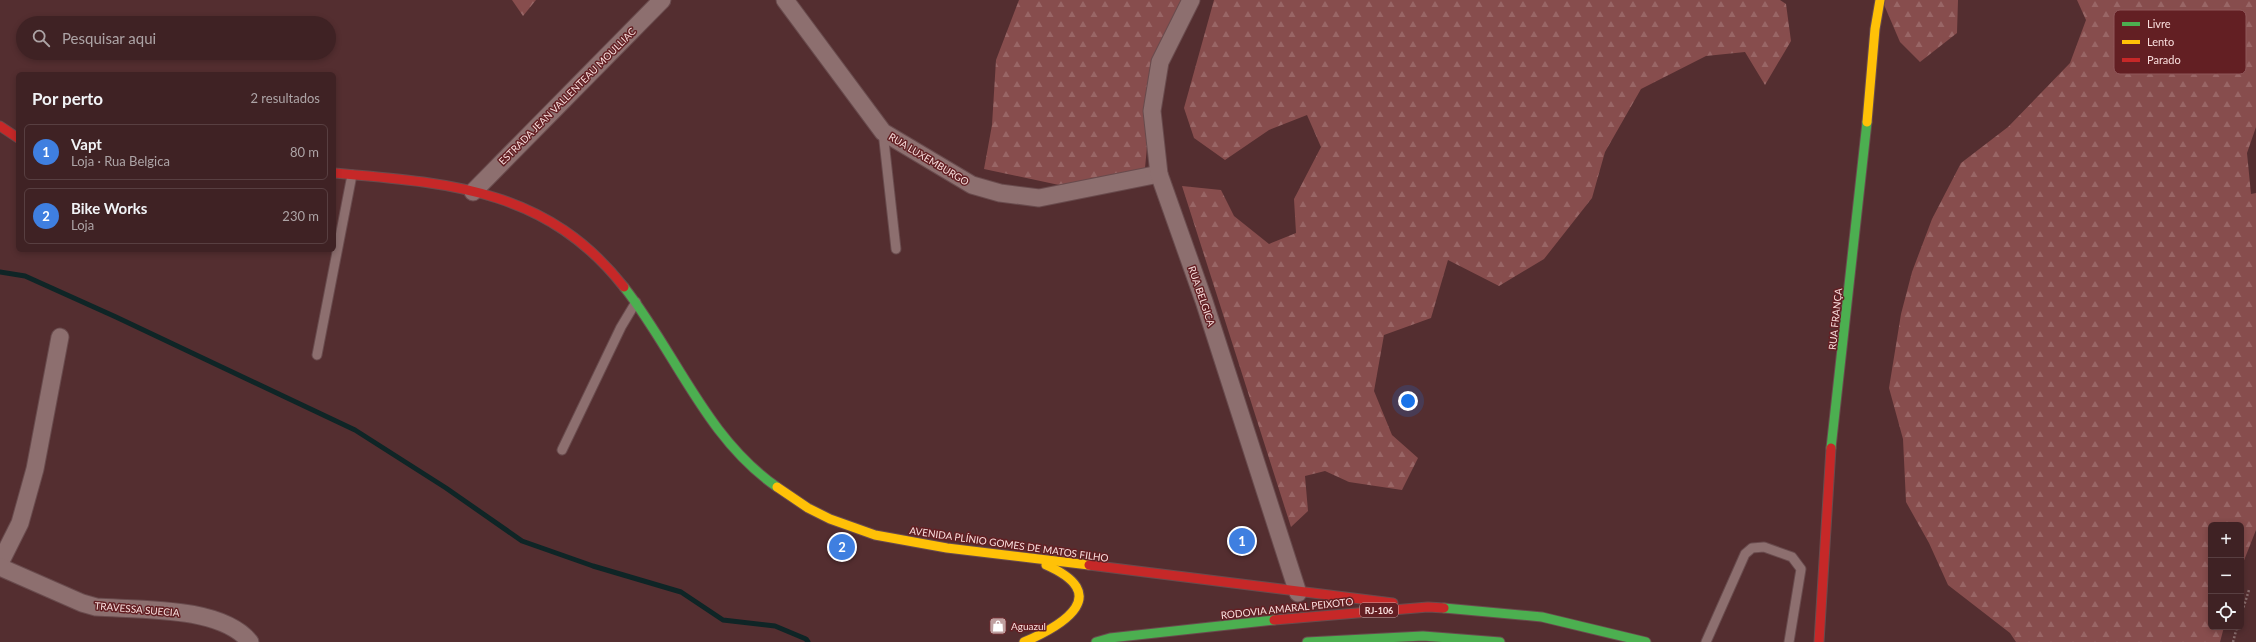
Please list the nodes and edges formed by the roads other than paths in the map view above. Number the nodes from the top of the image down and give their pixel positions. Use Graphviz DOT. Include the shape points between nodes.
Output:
graph roads {
  1 [pos="662,0"];
  2 [pos="784,0"];
  3 [pos="1191,0"];
  4 [pos="1880,0"];
  5 [pos="0,126"];
  6 [pos="883,132"];
  7 [pos="16,137"];
  8 [pos="336,173"];
  9 [pos="1159,174"];
  10 [pos="352,175"];
  11 [pos="473,192"];
  12 [pos="896,249"];
  13 [pos="636,301"];
  14 [pos="60,337"];
  15 [pos="317,355"];
  16 [pos="562,450"];
  17 [pos="1032,559"];
  18 [pos="0,563"];
  19 [pos="0,567"];
  20 [pos="1298,593"];
  21 [pos="1428,607"];
  22 [pos="250,642"];
  23 [pos="1024,642"];
  24 [pos="1096,642"];
  25 [pos="1307,642"];
  26 [pos="1500,642"];
  27 [pos="1646,642"];
  28 [pos="1706,642"];
  29 [pos="1789,642"];
  30 [pos="1819,642"];
  1 -- 11 [label="street, ESTRADA JEAN VALLENTEAU MOULLIAC"];
  2 -- 6 [label="street, RUA LUXEMBURGO"];
  3 -- 9 [label="street, RUA BELGICA" via="1160,62 1152,111"];
  4 -- 30 [label="main road, RUA FRANÇA" via="1830,461"];
  5 -- 7 [label="main road"];
  6 -- 9 [label="street, RUA LUXEMBURGO" via="972,185 1000,193 1039,198"];
  6 -- 12 [label="lane"];
  8 -- 10 [label="main road, AVENIDA PLÍNIO GOMES DE MATOS FILHO"];
  9 -- 20 [label="street, RUA BELGICA" via="1204,301"];
  10 -- 11 [label="main road, AVENIDA PLÍNIO GOMES DE MATOS FILHO" via="444,184"];
  10 -- 15 [label="lane"];
  11 -- 13 [label="main road, AVENIDA PLÍNIO GOMES DE MATOS FILHO" via="520,206 563,227 590,248"];
  13 -- 16 [label="lane"];
  13 -- 17 [label="main road, AVENIDA PLÍNIO GOMES DE MATOS FILHO" via="725,439 746,464 807,507 840,524 881,537 952,550"];
  14 -- 18 [label="street" via="35,469 20,524"];
  17 -- 20 [label="main road, AVENIDA PLÍNIO GOMES DE MATOS FILHO"];
  17 -- 23 [label="main road" via="1074,580 1079,592 1075,608 1063,622"];
  19 -- 22 [label="street, TRAVESSA SUECIA" via="96,607 192,614 223,623 244,634"];
  20 -- 21 [label="main road, AVENIDA PLÍNIO GOMES DE MATOS FILHO"];
  21 -- 24 [label="main road, RODOVIA AMARAL PEIXOTO / RJ-106" via="1236,623 1110,638"];
  21 -- 27 [label="main road, RODOVIA AMARAL PEIXOTO / RJ-106" via="1542,617"];
  25 -- 26 [label="main road" via="1423,636"];
  28 -- 29 [label="lane" via="1744,554 1752,548 1764,548 1792,557 1801,569"];
}
